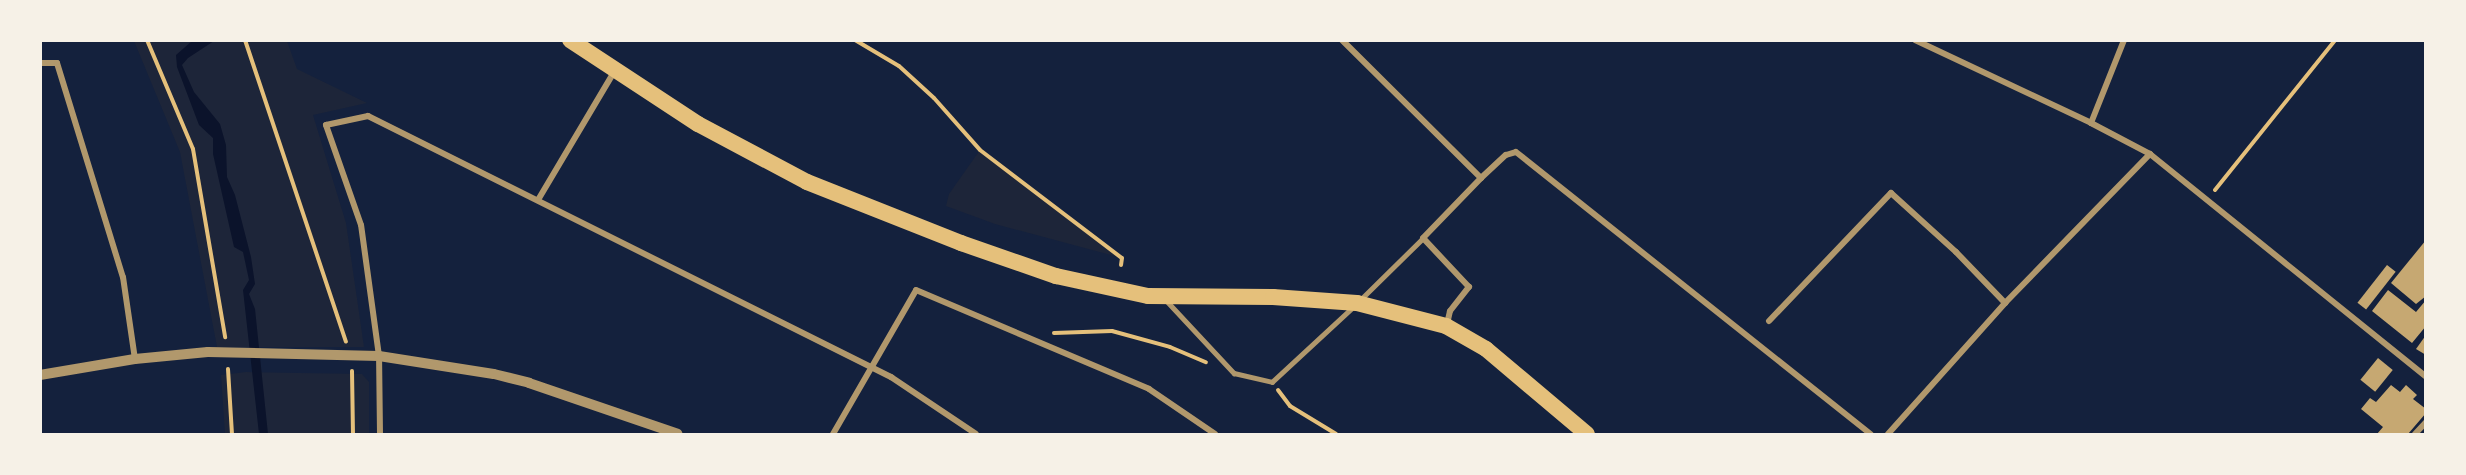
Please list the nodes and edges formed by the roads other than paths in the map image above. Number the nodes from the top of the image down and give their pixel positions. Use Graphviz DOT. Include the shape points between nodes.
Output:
graph roads {
  1 [pos="570,40"];
  2 [pos="1342,40"];
  3 [pos="1915,40"];
  4 [pos="2124,40"];
  5 [pos="40,63"];
  6 [pos="615,69"];
  7 [pos="2091,123"];
  8 [pos="2150,154"];
  9 [pos="1481,178"];
  10 [pos="537,201"];
  11 [pos="1423,238"];
  12 [pos="1162,296"];
  13 [pos="1357,303"];
  14 [pos="2005,303"];
  15 [pos="1769,321"];
  16 [pos="1446,326"];
  17 [pos="379,356"];
  18 [pos="135,359"];
  19 [pos="871,367"];
  20 [pos="40,375"];
  21 [pos="2426,377"];
  22 [pos="2426,422"];
  23 [pos="380,435"];
  24 [pos="678,435"];
  25 [pos="832,435"];
  26 [pos="976,435"];
  27 [pos="1215,435"];
  28 [pos="1587,435"];
  29 [pos="1871,435"];
  30 [pos="1888,435"];
  31 [pos="2415,435"];
  1 -- 6 [label="highway"];
  2 -- 9 [label="street"];
  3 -- 7 [label="street"];
  4 -- 7 [label="street"];
  5 -- 18 [label="street" via="57,63 123,276"];
  6 -- 10 [label="street"];
  6 -- 12 [label="highway" via="698,124 807,182 1056,276"];
  7 -- 8 [label="street"];
  8 -- 14 [label="street"];
  8 -- 21 [label="street"];
  9 -- 11 [label="street"];
  9 -- 29 [label="street" via="1506,155 1516,152"];
  10 -- 17 [label="street" via="368,116 326,125 361,225"];
  10 -- 19 [label="street"];
  11 -- 13 [label="lane"];
  11 -- 16 [label="street" via="1469,287 1450,311"];
  12 -- 13 [label="highway"];
  12 -- 13 [label="lane" via="1234,373 1272,382"];
  13 -- 16 [label="highway"];
  14 -- 15 [label="street" via="1891,194"];
  14 -- 30 [label="street"];
  16 -- 28 [label="highway" via="1486,349"];
  17 -- 18 [label="street" via="237,352"];
  17 -- 23 [label="street"];
  17 -- 24 [label="street" via="529,383"];
  18 -- 20 [label="street"];
  19 -- 25 [label="street"];
  19 -- 26 [label="street"];
  19 -- 27 [label="street" via="916,290 1149,389"];
  22 -- 31 [label="street"];
}
